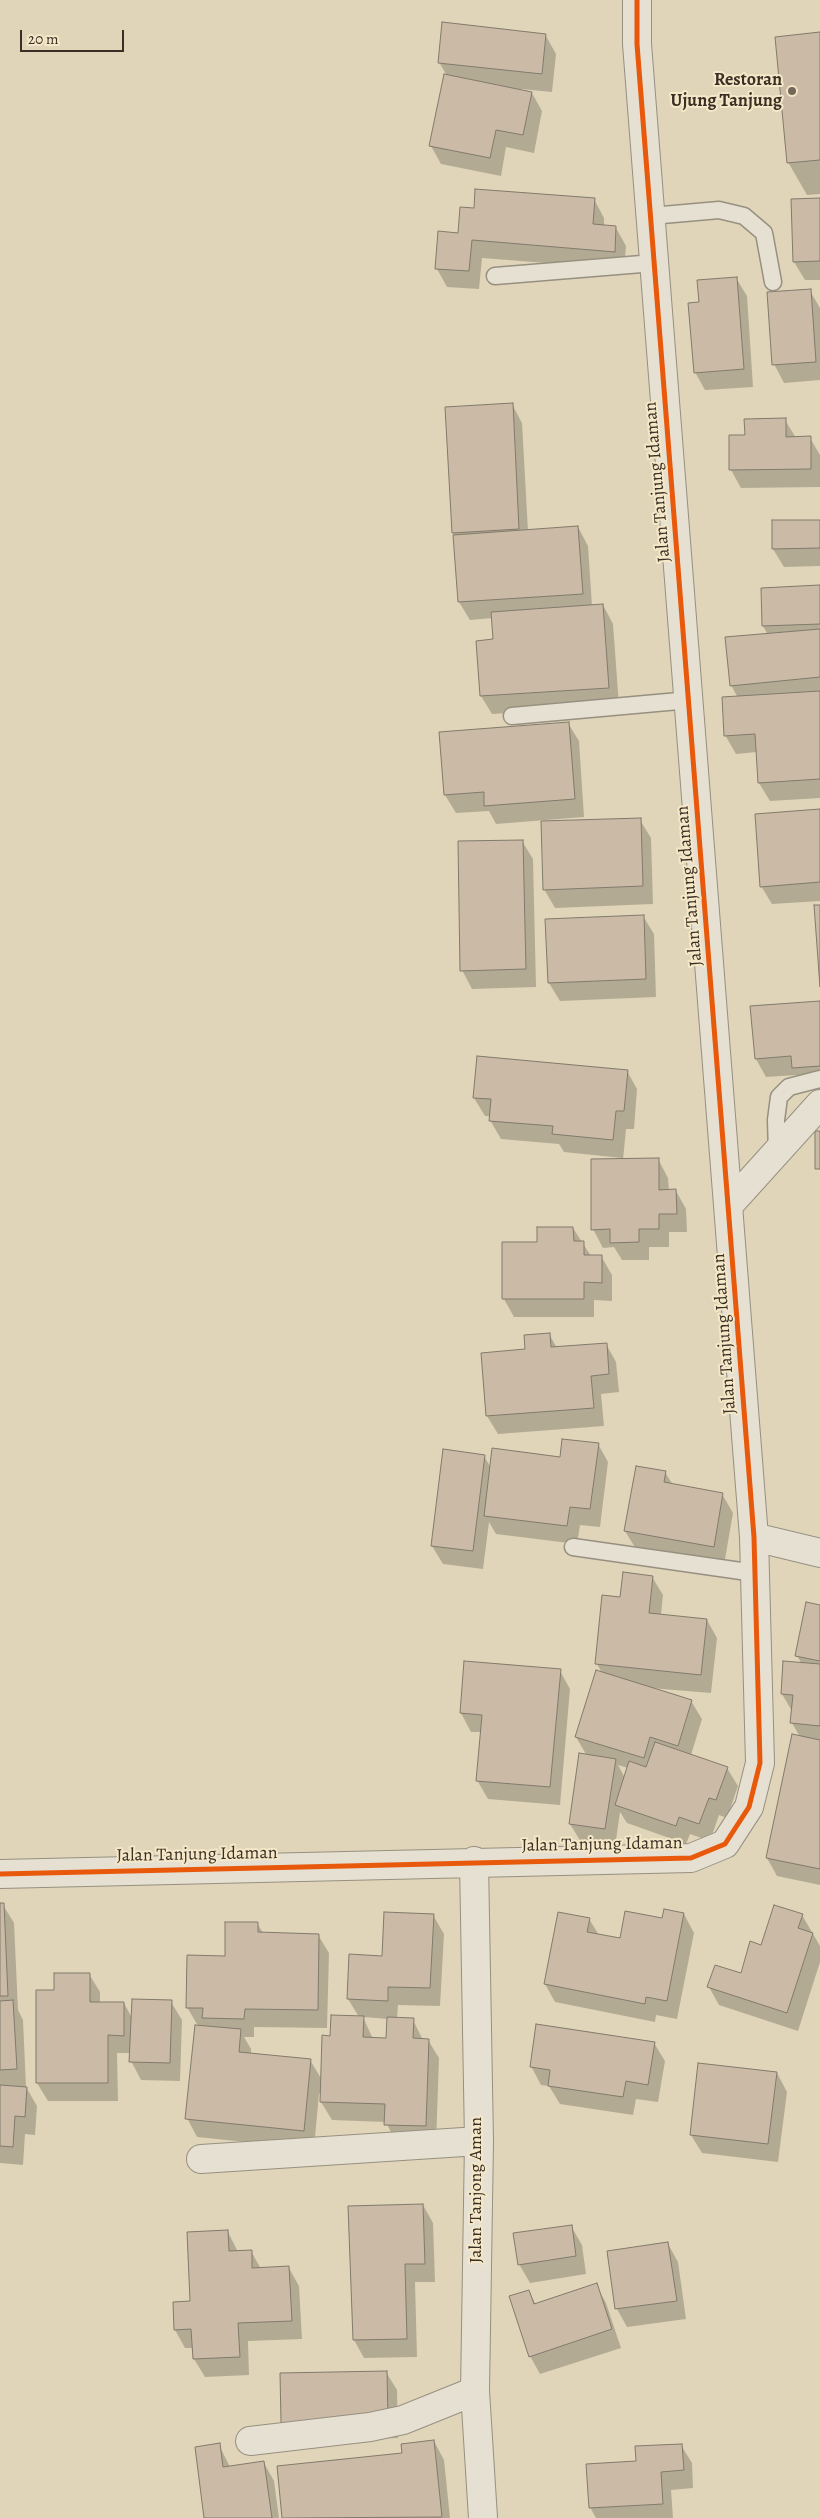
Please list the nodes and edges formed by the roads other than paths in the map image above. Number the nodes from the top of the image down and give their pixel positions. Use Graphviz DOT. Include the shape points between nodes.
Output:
graph roads {
  1 [pos="637,0"];
  2 [pos="651,216"];
  3 [pos="654,263"];
  4 [pos="495,276"];
  5 [pos="773,282"];
  6 [pos="690,700"];
  7 [pos="512,716"];
  8 [pos="820,1079"];
  9 [pos="820,1104"];
  10 [pos="777,1152"];
  11 [pos="730,1205"];
  12 [pos="754,1537"];
  13 [pos="573,1547"];
  14 [pos="820,1553"];
  15 [pos="755,1573"];
  16 [pos="474,1861"];
  17 [pos="0,1874"];
  18 [pos="479,2141"];
  19 [pos="201,2159"];
  20 [pos="475,2391"];
  21 [pos="250,2441"];
  22 [pos="484,2518"];
  1 -- 2 [label="street, Jalan Tanjung Idaman" via="637,44"];
  2 -- 3 [label="street, Jalan Tanjung Idaman"];
  2 -- 5 [label="lane" via="719,210 744,216 764,233"];
  3 -- 4 [label="lane"];
  3 -- 6 [label="street, Jalan Tanjung Idaman"];
  6 -- 7 [label="lane"];
  6 -- 11 [label="street, Jalan Tanjung Idaman"];
  8 -- 10 [label="lane" via="789,1087 779,1097"];
  9 -- 10 [label="street"];
  10 -- 11 [label="street"];
  11 -- 12 [label="street, Jalan Tanjung Idaman"];
  12 -- 14 [label="street"];
  12 -- 15 [label="street, Jalan Tanjung Idaman"];
  13 -- 15 [label="lane"];
  15 -- 16 [label="street, Jalan Tanjung Idaman" via="760,1762 749,1807 724,1844 691,1858"];
  16 -- 17 [label="street, Jalan Tanjung Idaman"];
  16 -- 18 [label="street, Jalan Tanjong Aman"];
  18 -- 19 [label="street"];
  18 -- 20 [label="street, Jalan Tanjong Aman"];
  20 -- 21 [label="street" via="404,2420"];
  20 -- 22 [label="street, Jalan Tanjong Aman"];
}
